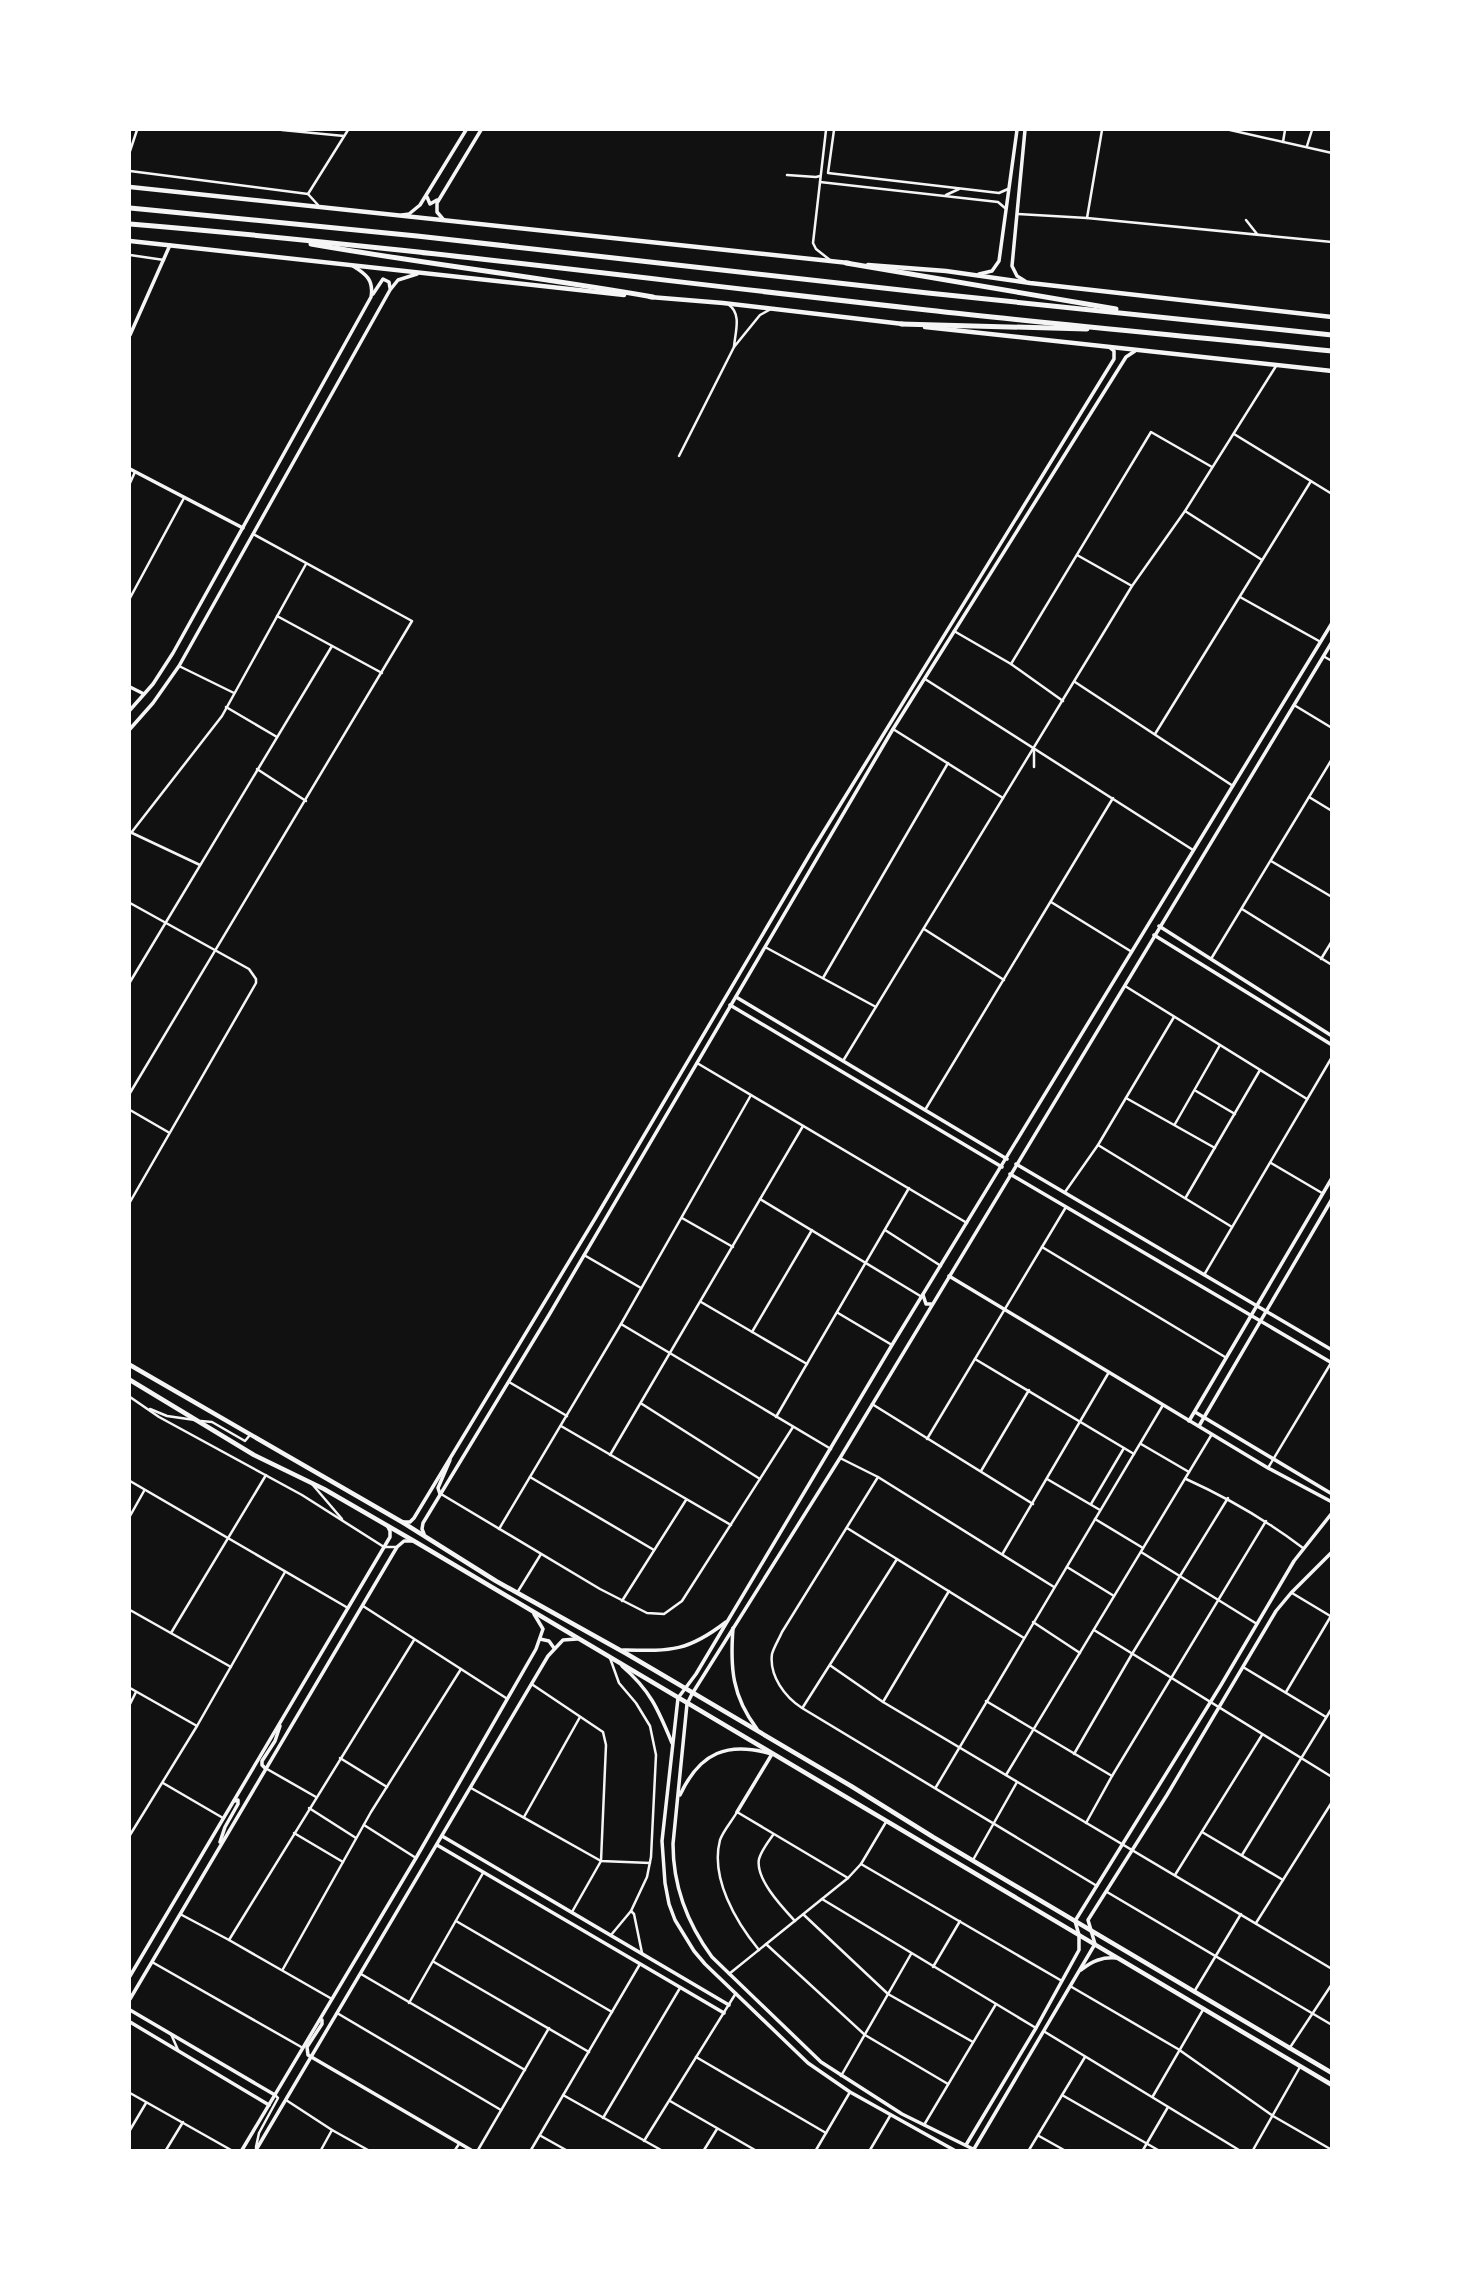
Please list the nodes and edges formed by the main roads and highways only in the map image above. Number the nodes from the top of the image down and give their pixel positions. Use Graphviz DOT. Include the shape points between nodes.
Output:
graph roads {
  1 [pos="130,187"];
  2 [pos="130,208"];
  3 [pos="130,224"];
  4 [pos="267,236"];
  5 [pos="130,241"];
  6 [pos="846,263"];
  7 [pos="653,298"];
  8 [pos="1332,317"];
  9 [pos="1182,318"];
  10 [pos="901,324"];
  11 [pos="1132,330"];
  12 [pos="1332,335"];
  13 [pos="1332,351"];
  14 [pos="1332,371"];
  15 [pos="130,1365"];
  16 [pos="130,1380"];
  17 [pos="1332,2073"];
  18 [pos="1332,2085"];
  1 -- 6 [label="main road"];
  2 -- 9 [label="highway"];
  3 -- 4 [label="highway"];
  4 -- 7 [label="highway"];
  4 -- 11 [label="highway"];
  5 -- 7 [label="main road"];
  6 -- 8 [label="main road"];
  6 -- 9 [label="highway"];
  7 -- 10 [label="main road"];
  9 -- 12 [label="highway"];
  10 -- 11 [label="highway"];
  10 -- 14 [label="main road"];
  11 -- 13 [label="highway"];
  15 -- 17 [label="main road"];
  16 -- 18 [label="main road" via="254,1455 414,1541"];
}
